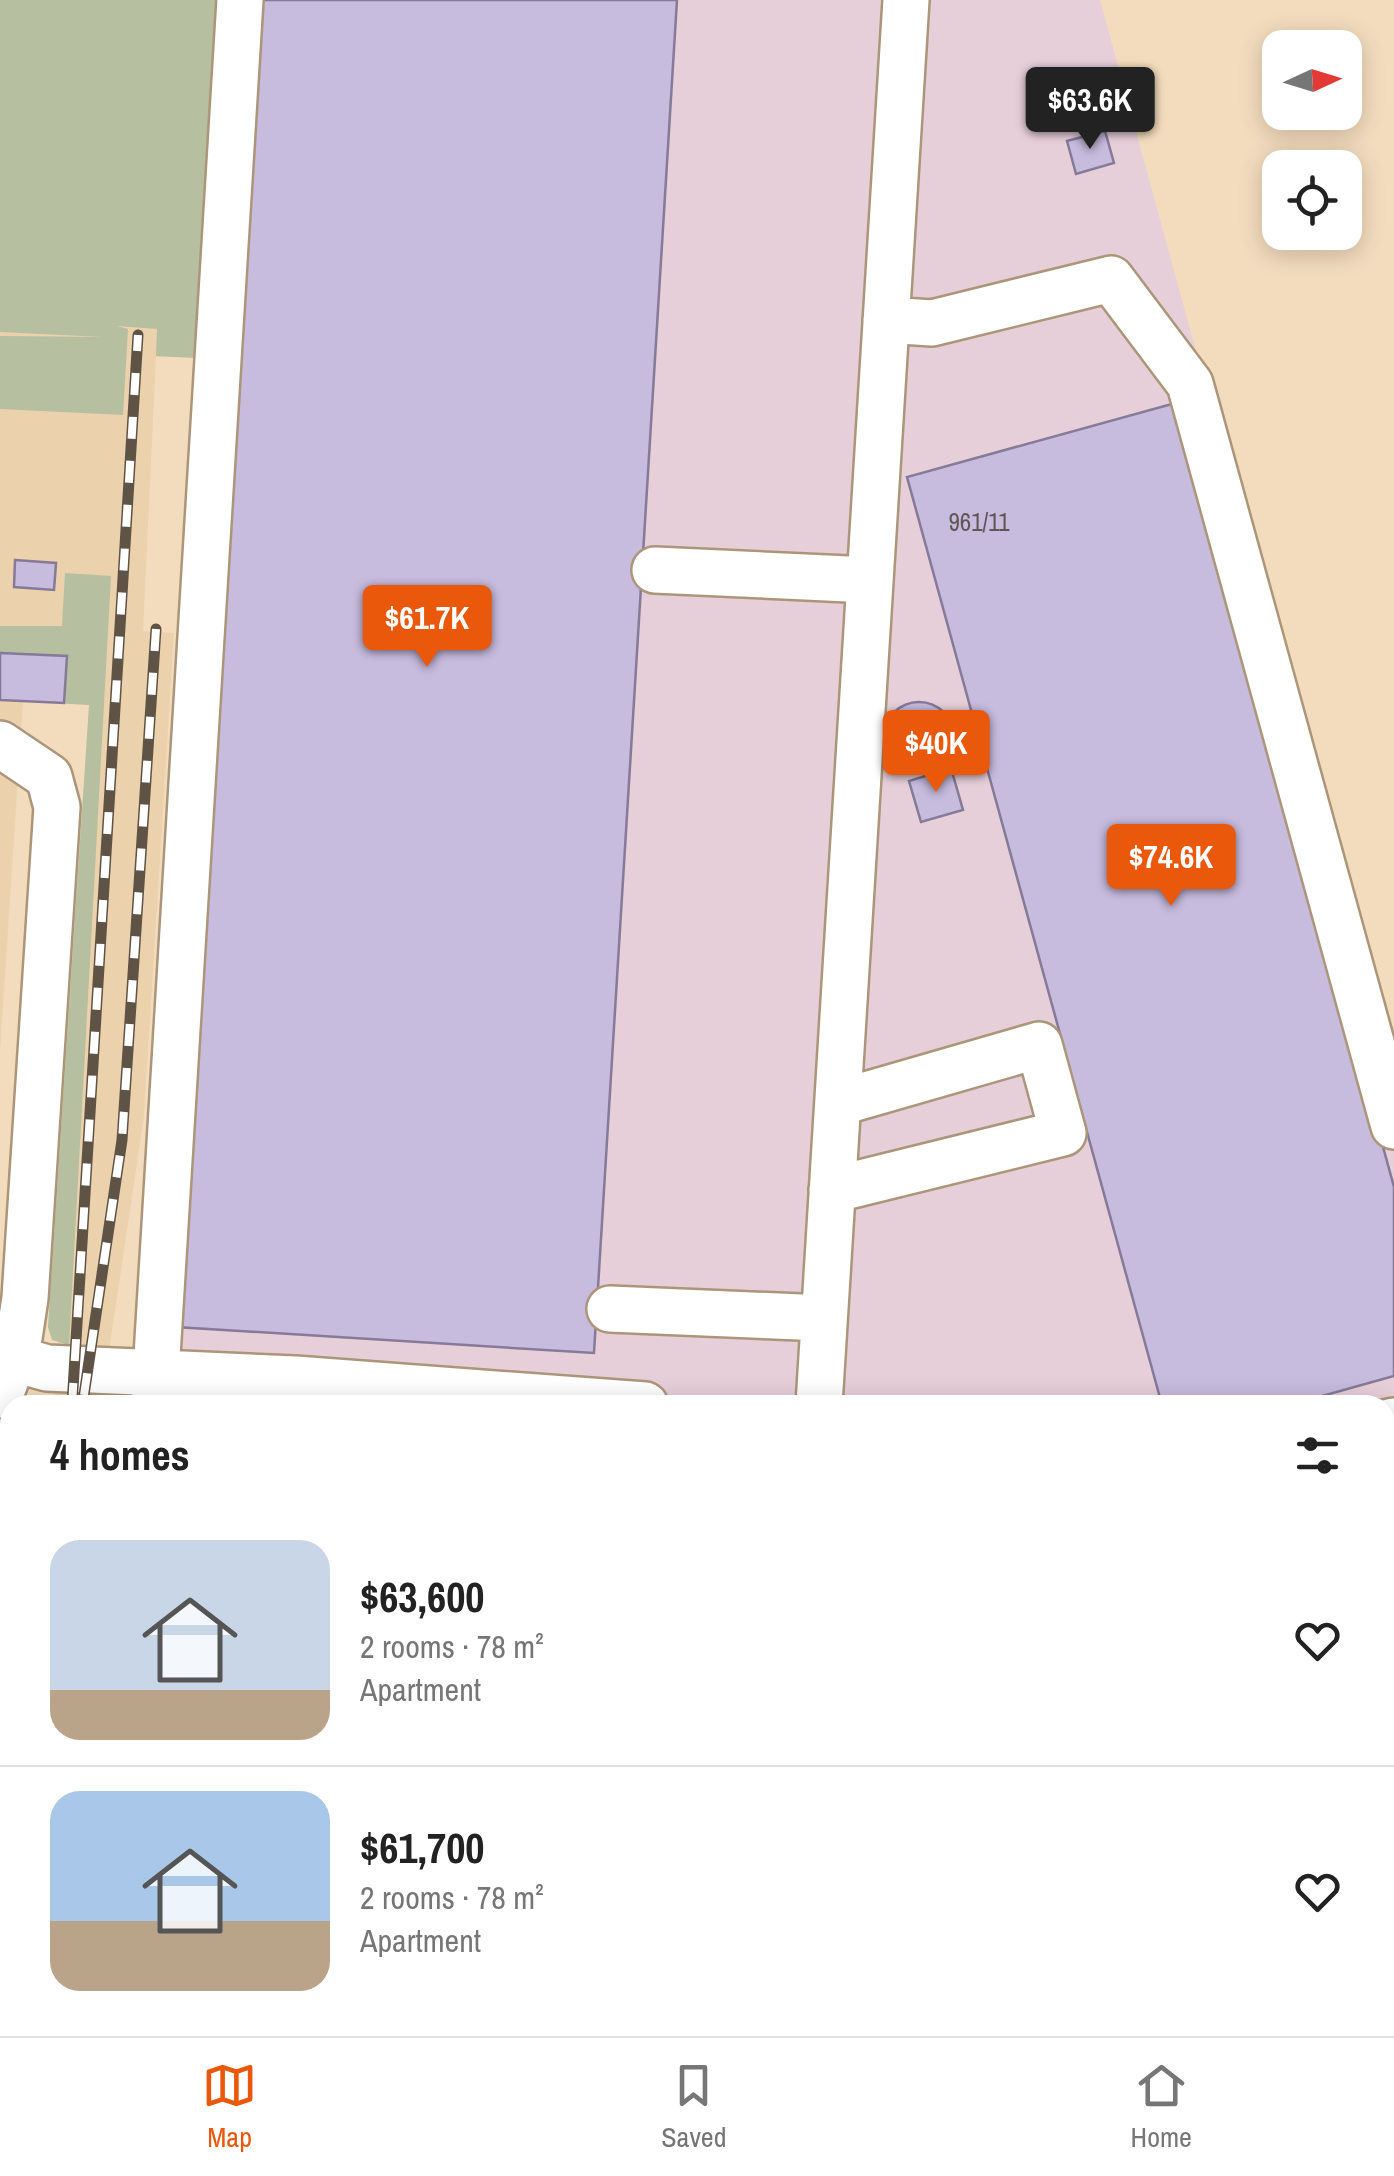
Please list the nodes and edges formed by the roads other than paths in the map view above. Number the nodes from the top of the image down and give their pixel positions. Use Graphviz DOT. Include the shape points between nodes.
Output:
graph roads {
  1 [pos="240,0"];
  2 [pos="906,0"];
  3 [pos="886,320"];
  4 [pos="655,570"];
  5 [pos="870,580"];
  6 [pos="0,744"];
  7 [pos="838,1103"];
  8 [pos="1394,1126"];
  9 [pos="832,1190"];
  10 [pos="610,1309"];
  11 [pos="824,1318"];
  12 [pos="7,1377"];
  13 [pos="155,1388"];
  14 [pos="357,1395"];
  15 [pos="819,1395"];
  1 -- 13 [label="lane"];
  2 -- 3 [label="lane"];
  3 -- 5 [label="lane"];
  3 -- 8 [label="lane" via="932,323 1111,278 1190,384"];
  4 -- 5 [label="lane"];
  5 -- 7 [label="lane"];
  6 -- 12 [label="lane" via="49,777 58,807 25,1298"];
  7 -- 9 [label="lane"];
  7 -- 9 [label="lane" via="1039,1044 1063,1133"];
  9 -- 11 [label="lane"];
  10 -- 11 [label="lane"];
  11 -- 15 [label="lane"];
  12 -- 13 [label="lane" via="47,1368"];
  13 -- 14 [label="lane"];
}
